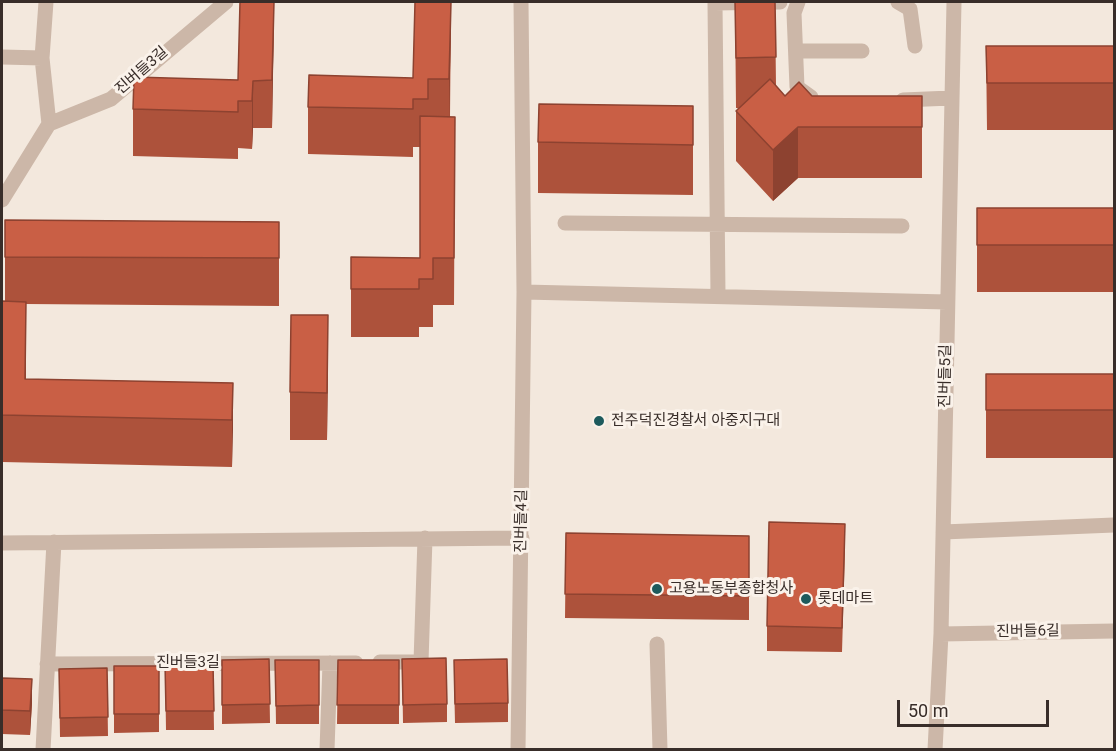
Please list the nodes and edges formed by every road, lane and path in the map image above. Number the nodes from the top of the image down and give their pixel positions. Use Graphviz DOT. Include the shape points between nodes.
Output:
graph roads {
  1 [pos="46,2"];
  2 [pos="226,2"];
  3 [pos="520,2"];
  4 [pos="715,2"];
  5 [pos="780,2"];
  6 [pos="798,2"];
  7 [pos="898,2"];
  8 [pos="954,2"];
  9 [pos="915,45"];
  10 [pos="796,51"];
  11 [pos="862,51"];
  12 [pos="2,57"];
  13 [pos="42,58"];
  14 [pos="951,98"];
  15 [pos="893,100"];
  16 [pos="823,103"];
  17 [pos="49,124"];
  18 [pos="2,200"];
  19 [pos="565,224"];
  20 [pos="717,225"];
  21 [pos="902,226"];
  22 [pos="524,292"];
  23 [pos="718,295"];
  24 [pos="947,302"];
  25 [pos="1114,525"];
  26 [pos="943,532"];
  27 [pos="425,538"];
  28 [pos="522,538"];
  29 [pos="54,542"];
  30 [pos="2,543"];
  31 [pos="1114,631"];
  32 [pos="941,634"];
  33 [pos="657,644"];
  34 [pos="330,663"];
  35 [pos="47,664"];
  36 [pos="43,750"];
  37 [pos="327,750"];
  38 [pos="518,750"];
  39 [pos="660,750"];
  40 [pos="935,750"];
  1 -- 13 [label="street"];
  2 -- 17 [label="street, 진버들3길" via="111,99"];
  3 -- 22 [label="street, 진버들4길"];
  4 -- 5 [label="street"];
  4 -- 20 [label="street"];
  6 -- 10 [label="street" via="794,13"];
  7 -- 9 [label="street" via="910,9"];
  8 -- 14 [label="street, 진버들5길"];
  10 -- 11 [label="street"];
  10 -- 16 [label="street" via="797,87"];
  12 -- 13 [label="street"];
  13 -- 17 [label="street"];
  14 -- 15 [label="street"];
  14 -- 24 [label="street, 진버들5길"];
  17 -- 18 [label="street"];
  19 -- 20 [label="street"];
  20 -- 21 [label="street"];
  20 -- 23 [label="street"];
  22 -- 23 [label="street"];
  22 -- 28 [label="street, 진버들4길"];
  23 -- 24 [label="street"];
  24 -- 26 [label="street, 진버들5길"];
  25 -- 26 [label="street"];
  26 -- 32 [label="street, 진버들5길"];
  27 -- 28 [label="street"];
  27 -- 29 [label="street"];
  27 -- 34 [label="street, 진버들3길" via="421,662"];
  28 -- 38 [label="street, 진버들4길"];
  29 -- 30 [label="street"];
  29 -- 35 [label="street"];
  31 -- 32 [label="street, 진버들6길"];
  32 -- 40 [label="street, 진버들5길"];
  33 -- 39 [label="street"];
  34 -- 35 [label="street, 진버들3길"];
  34 -- 37 [label="street"];
  35 -- 36 [label="street"];
}
